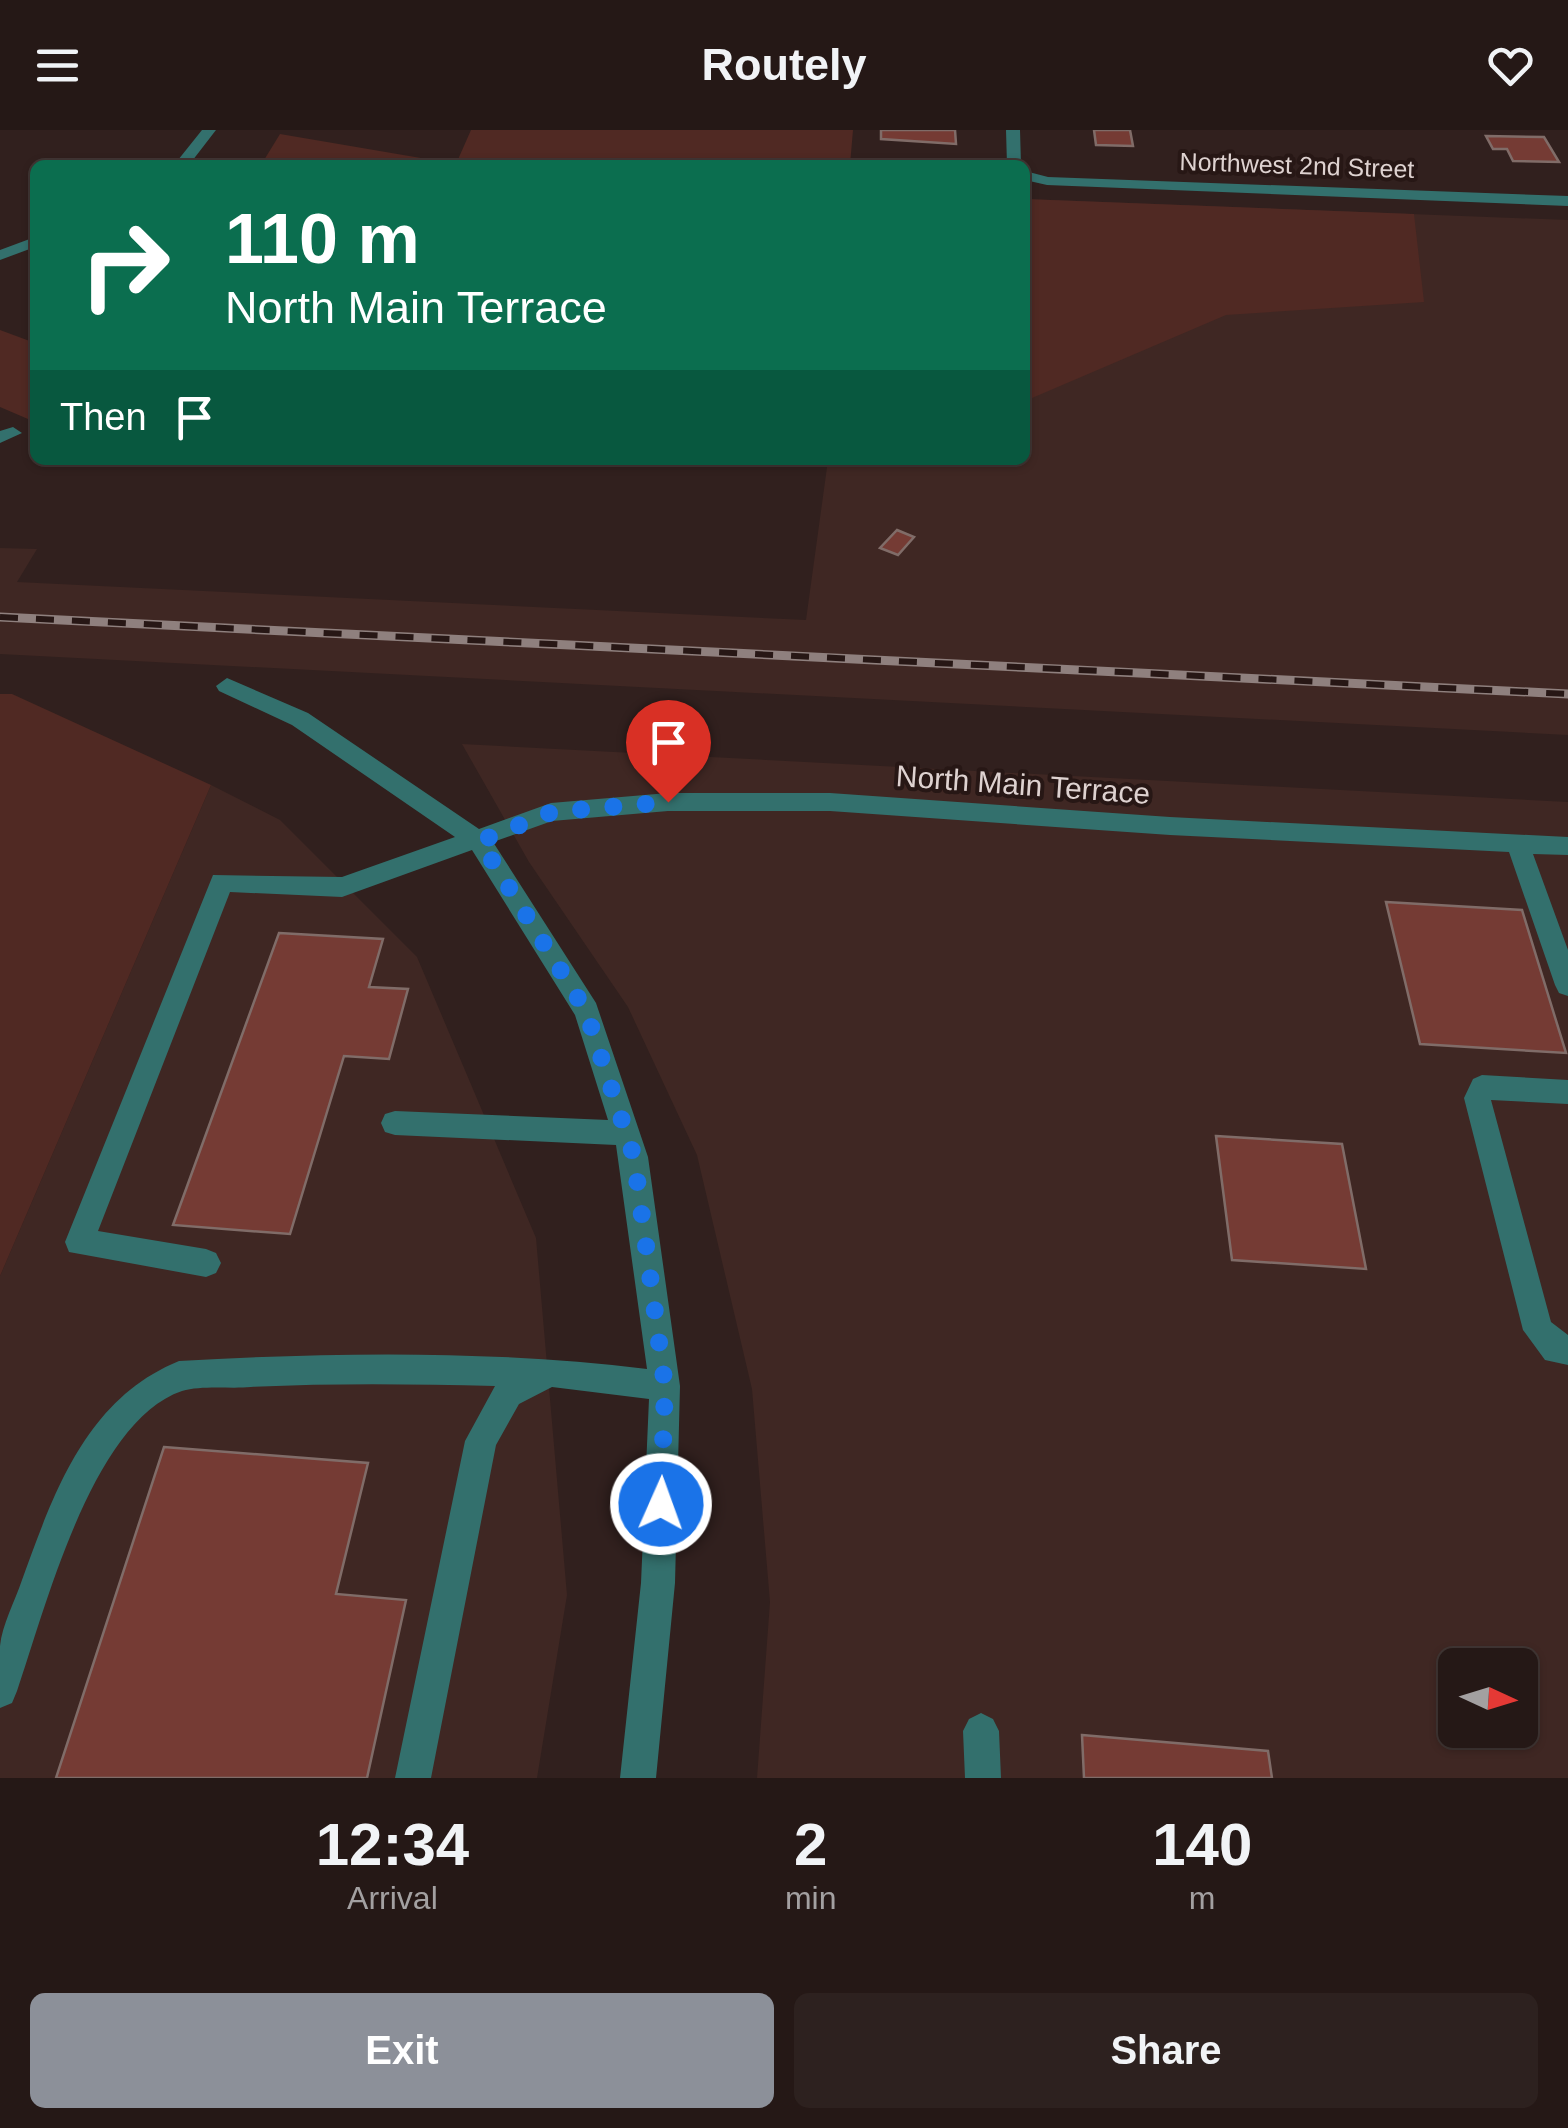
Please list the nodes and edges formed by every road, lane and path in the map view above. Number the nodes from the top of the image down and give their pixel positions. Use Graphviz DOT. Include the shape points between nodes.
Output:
graph roads {
  1 [pos="208,130"];
  2 [pos="1013,130"];
  3 [pos="185,160"];
  4 [pos="1014,160"];
  5 [pos="1030,176"];
  6 [pos="1568,201"];
  7 [pos="30,244"];
  8 [pos="0,255"];
  9 [pos="226,686"];
  10 [pos="480,841"];
  11 [pos="1518,844"];
  12 [pos="1568,846"];
  13 [pos="1568,985"];
  14 [pos="1568,1092"];
  15 [pos="394,1123"];
  16 [pos="626,1133"];
  17 [pos="206,1263"];
  18 [pos="1568,1350"];
  19 [pos="550,1372"];
  20 [pos="665,1386"];
  21 [pos="0,1691"];
  22 [pos="981,1732"];
  23 [pos="413,1778"];
  24 [pos="638,1778"];
  25 [pos="983,1778"];
  1 -- 3 [label="street"];
  2 -- 4 [label="street"];
  5 -- 6 [label="street, Northwest 2nd Street"];
  7 -- 8 [label="street"];
  9 -- 10 [label="street" via="300,719"];
  10 -- 11 [label="street, North Main Terrace" via="552,812 668,802 830,802"];
  10 -- 16 [label="street" via="586,1011"];
  10 -- 17 [label="street, North Main Terrace" via="342,888 222,882 78,1242"];
  11 -- 12 [label="street, North Main Terrace"];
  11 -- 13 [label="street"];
  14 -- 18 [label="street" via="1482,1087 1478,1098 1538,1330 1556,1349"];
  15 -- 16 [label="street"];
  16 -- 20 [label="street"];
  19 -- 20 [label="street"];
  19 -- 21 [label="street" via="346,1367 179,1376 136,1402 100,1442 59,1522"];
  19 -- 23 [label="street" via="508,1393 481,1441"];
  20 -- 24 [label="street" via="658,1583"];
  22 -- 25 [label="street"];
}
